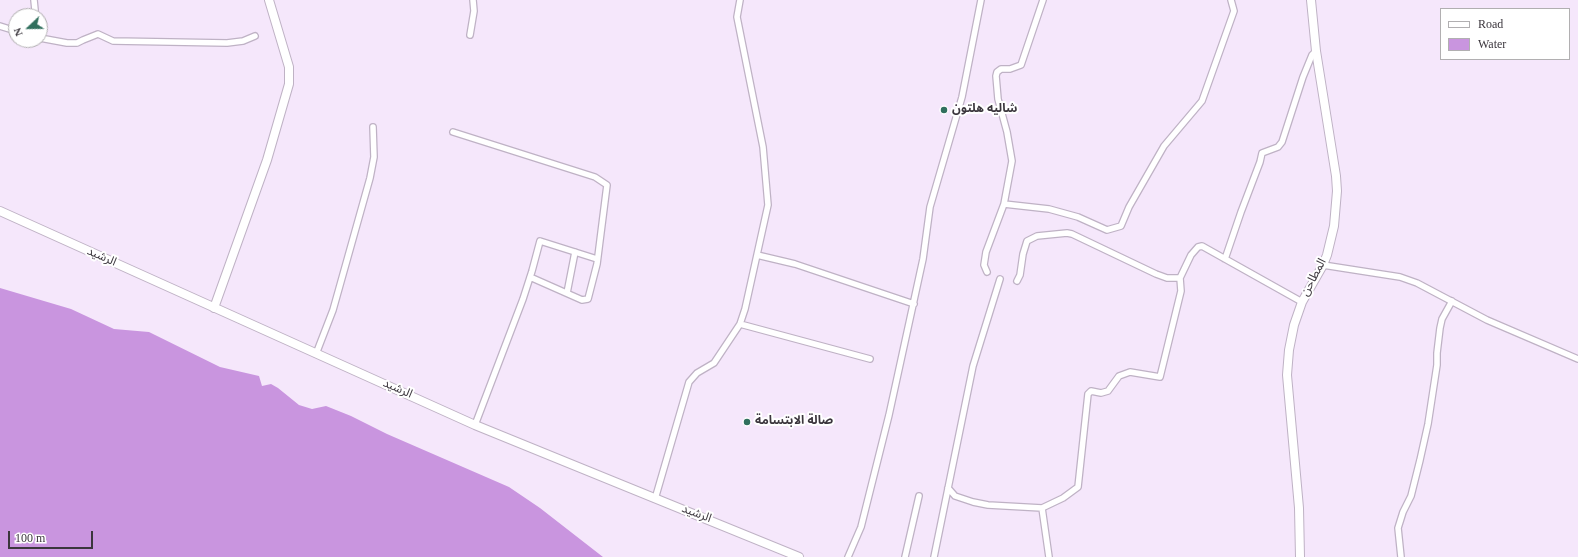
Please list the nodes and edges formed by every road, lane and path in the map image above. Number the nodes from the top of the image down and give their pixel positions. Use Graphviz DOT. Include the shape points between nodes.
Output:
graph roads {
  1 [pos="270,0"];
  2 [pos="473,0"];
  3 [pos="740,0"];
  4 [pos="981,0"];
  5 [pos="1043,0"];
  6 [pos="1231,0"];
  7 [pos="1311,0"];
  8 [pos="470,35"];
  9 [pos="255,36"];
  10 [pos="48,39"];
  11 [pos="1316,50"];
  12 [pos="373,127"];
  13 [pos="454,132"];
  14 [pos="1004,204"];
  15 [pos="0,211"];
  16 [pos="575,252"];
  17 [pos="757,255"];
  18 [pos="598,259"];
  19 [pos="1225,259"];
  20 [pos="1323,265"];
  21 [pos="987,272"];
  22 [pos="530,277"];
  23 [pos="1180,278"];
  24 [pos="1000,279"];
  25 [pos="1017,281"];
  26 [pos="567,294"];
  27 [pos="1452,301"];
  28 [pos="1302,302"];
  29 [pos="914,304"];
  30 [pos="214,308"];
  31 [pos="740,324"];
  32 [pos="316,354"];
  33 [pos="870,359"];
  34 [pos="1578,359"];
  35 [pos="475,425"];
  36 [pos="948,488"];
  37 [pos="919,496"];
  38 [pos="655,499"];
  39 [pos="1042,508"];
  40 [pos="799,557"];
  41 [pos="848,557"];
  42 [pos="905,557"];
  43 [pos="934,557"];
  44 [pos="1049,557"];
  45 [pos="1300,557"];
  46 [pos="1401,557"];
  1 -- 30 [label="main road" via="289,67 289,84 267,160"];
  2 -- 8 [label="street"];
  3 -- 17 [label="street" via="737,17 763,147 768,205"];
  4 -- 29 [label="street" via="962,97 930,207"];
  5 -- 14 [label="street" via="1021,65 1000,69 996,76 998,99 1012,160"];
  6 -- 14 [label="street" via="1234,11 1202,101 1164,146 1120,226 1107,230 1078,216 1048,209"];
  7 -- 11 [label="main road, المطاحن"];
  9 -- 10 [label="street" via="227,43 113,41 98,34 77,43"];
  11 -- 19 [label="street" via="1303,77 1282,142 1278,147 1262,153"];
  11 -- 20 [label="main road, المطاحن" via="1338,191 1334,226"];
  12 -- 32 [label="street" via="374,157 370,178 333,310"];
  13 -- 18 [label="street" via="595,177 608,185"];
  14 -- 21 [label="street" via="986,252 984,265"];
  15 -- 30 [label="main road, الرشيد"];
  16 -- 18 [label="street"];
  16 -- 22 [label="street" via="540,241"];
  16 -- 26 [label="street"];
  17 -- 29 [label="street" via="794,264"];
  17 -- 31 [label="street"];
  18 -- 26 [label="street" via="588,299 584,301"];
  19 -- 23 [label="street" via="1202,246 1198,247 1191,255"];
  19 -- 28 [label="street"];
  20 -- 27 [label="street" via="1400,277"];
  20 -- 28 [label="main road, المطاحن"];
  22 -- 26 [label="street"];
  22 -- 35 [label="street"];
  23 -- 25 [label="street" via="1167,278 1156,274 1067,233 1037,236 1027,241"];
  23 -- 39 [label="street" via="1181,291 1160,377 1130,372 1119,376 1105,393 1089,392 1078,487"];
  24 -- 36 [label="street" via="973,366"];
  27 -- 34 [label="street" via="1487,320"];
  27 -- 46 [label="street" via="1442,319 1428,424 1412,496 1398,528"];
  28 -- 45 [label="main road, المطاحن" via="1294,325 1287,375 1299,508"];
  29 -- 41 [label="street" via="860,528"];
  30 -- 32 [label="main road, الرشيد"];
  31 -- 33 [label="street"];
  31 -- 38 [label="street" via="714,364 697,373 689,382"];
  32 -- 35 [label="main road, الرشيد"];
  35 -- 38 [label="main road, الرشيد"];
  36 -- 39 [label="street" via="955,496 973,502"];
  36 -- 43 [label="street"];
  37 -- 42 [label="street"];
  38 -- 40 [label="main road, الرشيد"];
  39 -- 44 [label="street"];
}
